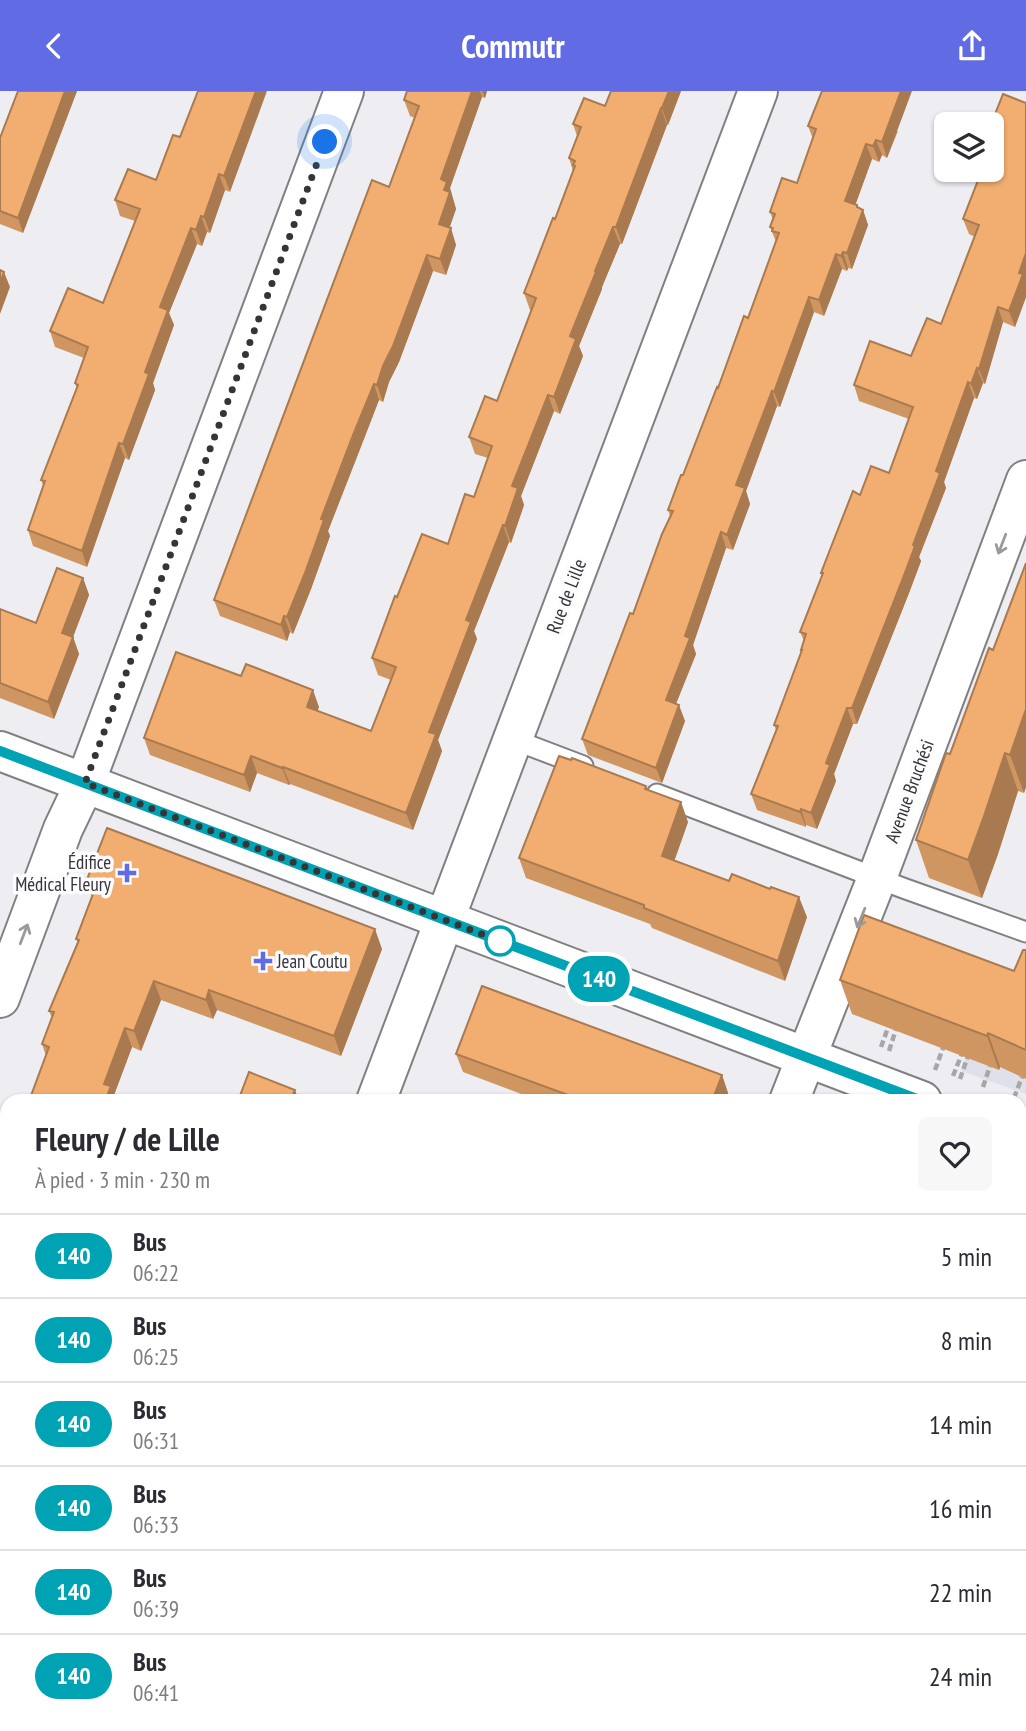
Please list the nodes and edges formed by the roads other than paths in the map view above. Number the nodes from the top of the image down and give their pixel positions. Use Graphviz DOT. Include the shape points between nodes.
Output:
graph roads {
  1 [pos="344,91"];
  2 [pos="758,91"];
  3 [pos="1026,481"];
  4 [pos="512,739"];
  5 [pos="0,751"];
  6 [pos="596,771"];
  7 [pos="85,783"];
  8 [pos="635,786"];
  9 [pos="877,878"];
  10 [pos="444,919"];
  11 [pos="1026,932"];
  12 [pos="0,997"];
  13 [pos="805,1057"];
  14 [pos="928,1086"];
  15 [pos="379,1094"];
  16 [pos="792,1094"];
  1 -- 7 [label="street"];
  2 -- 4 [label="street, Rue de Lille"];
  3 -- 9 [label="street, Avenue Bruchési, one-way"];
  4 -- 6 [label="lane"];
  4 -- 10 [label="street, Rue de Lille"];
  5 -- 7 [label="street"];
  7 -- 10 [label="street"];
  12 -- 7 [label="street, one-way"];
  8 -- 9 [label="lane"];
  9 -- 11 [label="lane"];
  9 -- 13 [label="street, Avenue Bruchési, one-way"];
  10 -- 13 [label="street"];
  10 -- 15 [label="street, Rue de Lille"];
  13 -- 14 [label="street"];
  13 -- 16 [label="street, Avenue Bruchési"];
}
